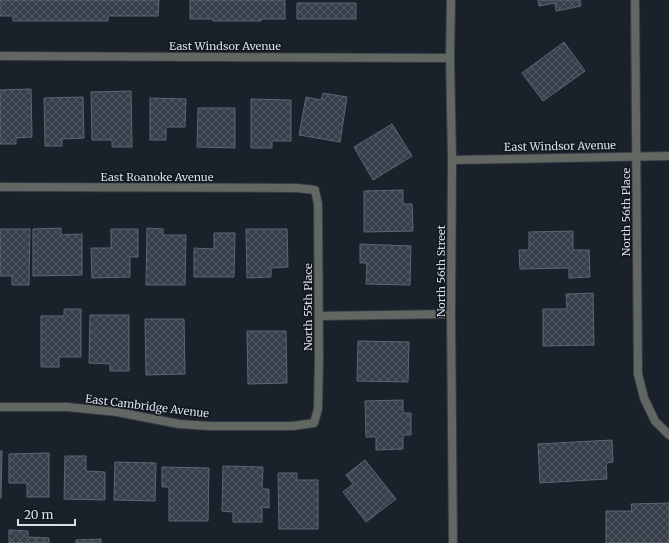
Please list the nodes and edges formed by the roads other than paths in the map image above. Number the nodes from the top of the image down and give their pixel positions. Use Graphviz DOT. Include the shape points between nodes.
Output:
graph roads {
  1 [pos="451,0"];
  2 [pos="635,0"];
  3 [pos="0,56"];
  4 [pos="450,58"];
  5 [pos="637,156"];
  6 [pos="669,156"];
  7 [pos="452,160"];
  8 [pos="0,188"];
  9 [pos="315,190"];
  10 [pos="451,314"];
  11 [pos="319,316"];
  12 [pos="0,407"];
  13 [pos="314,424"];
  14 [pos="669,435"];
  15 [pos="453,543"];
  1 -- 4 [label="street, North 56th Street"];
  2 -- 5 [label="street, North 56th Place"];
  3 -- 4 [label="street, East Windsor Avenue"];
  4 -- 7 [label="street, North 56th Street"];
  5 -- 6 [label="street, East Windsor Avenue"];
  5 -- 7 [label="street, East Windsor Avenue"];
  5 -- 14 [label="street, North 56th Place" via="638,374 644,398 655,421"];
  7 -- 10 [label="street, North 56th Street"];
  8 -- 9 [label="street, East Roanoke Avenue"];
  9 -- 11 [label="street, North 55th Place" via="318,204"];
  10 -- 11 [label="street"];
  10 -- 15 [label="street, North 56th Street"];
  11 -- 13 [label="street, North 55th Place" via="318,409"];
  12 -- 13 [label="street, East Cambridge Avenue" via="67,407 209,426"];
}
